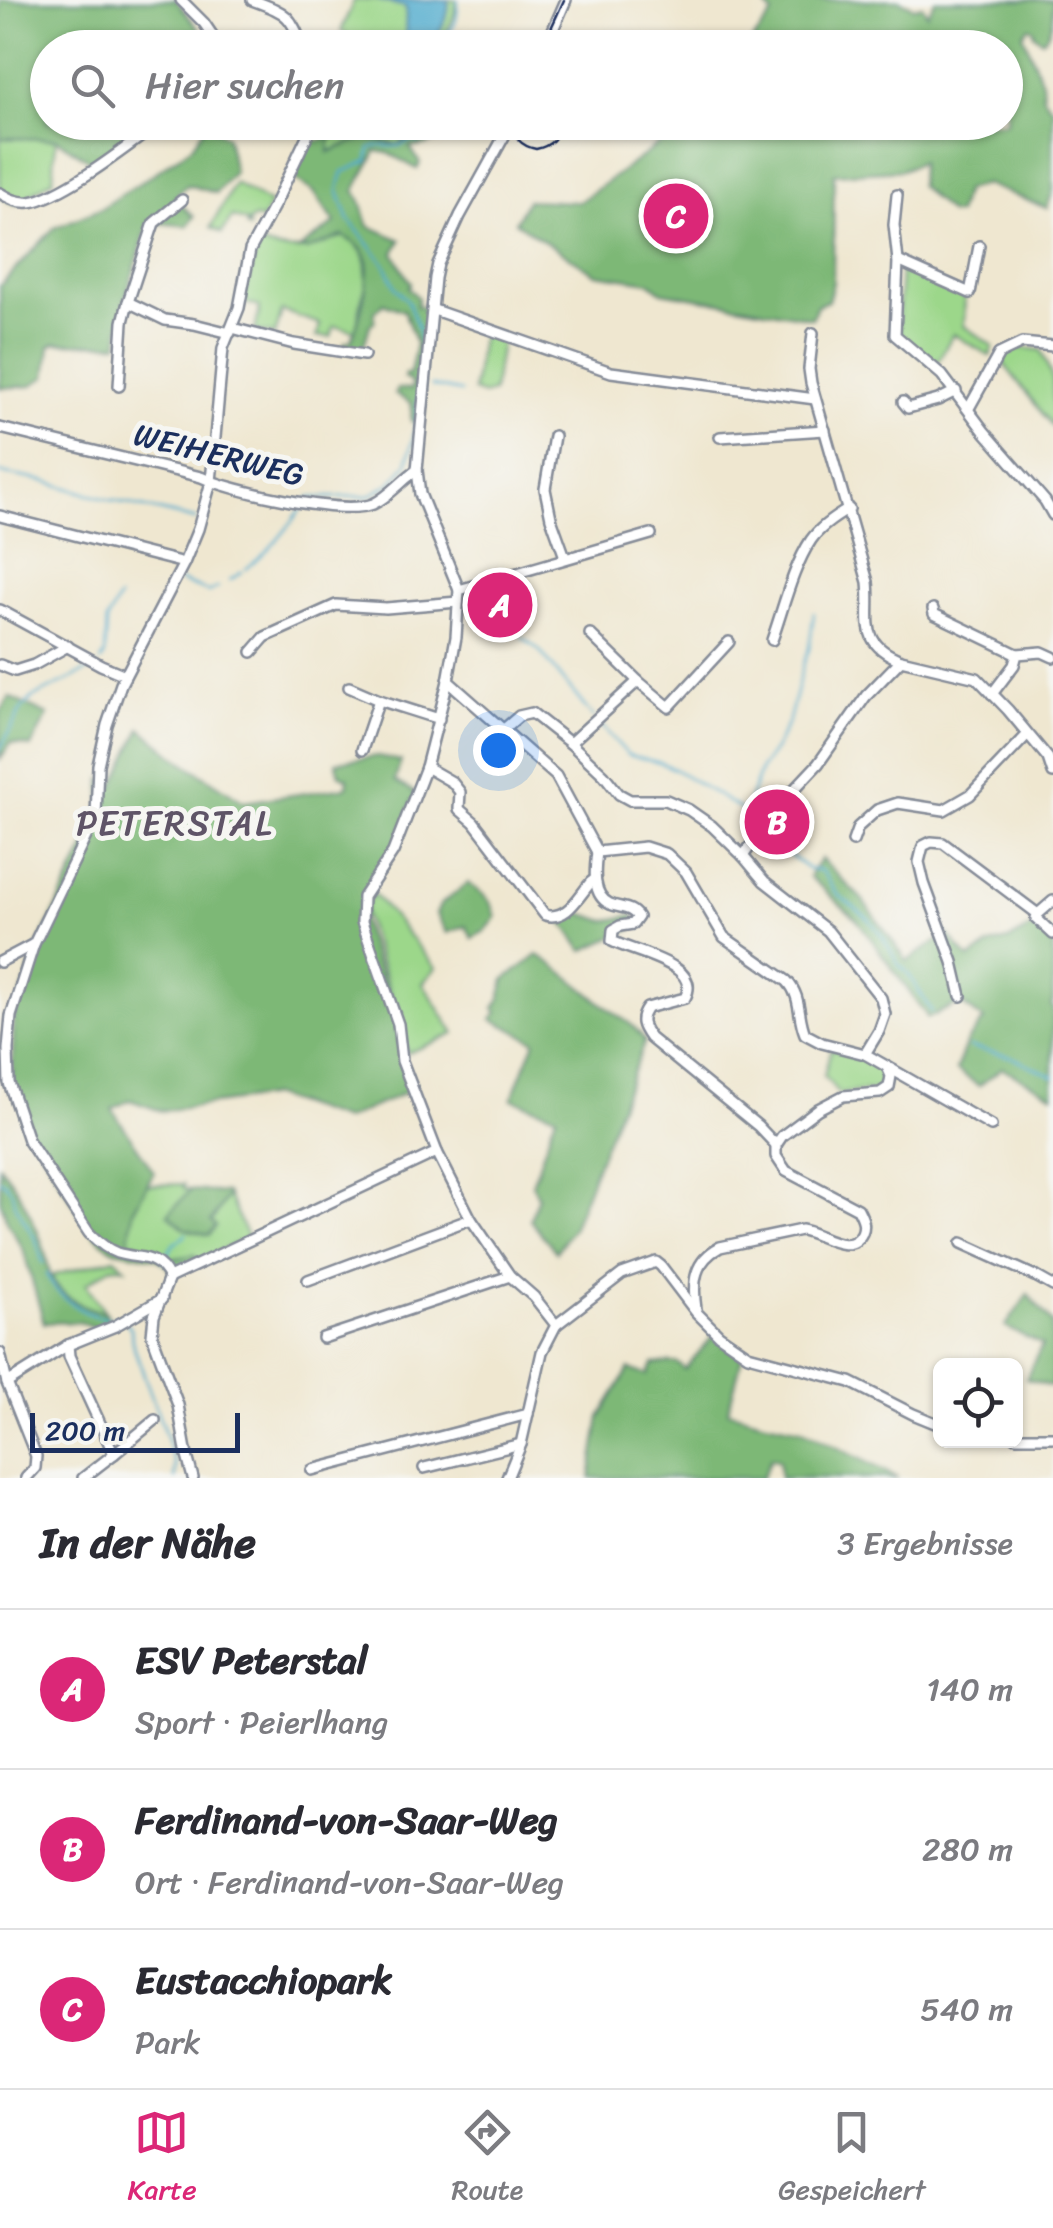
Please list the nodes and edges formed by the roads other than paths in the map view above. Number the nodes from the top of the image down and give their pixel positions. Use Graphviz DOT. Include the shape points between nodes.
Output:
graph roads {
  1 [pos="180,0"];
  2 [pos="252,0"];
  3 [pos="286,0"];
  4 [pos="566,0"];
  5 [pos="282,11"];
  6 [pos="209,30"];
  7 [pos="296,30"];
  8 [pos="553,30"];
  9 [pos="136,140"];
  10 [pos="305,140"];
  11 [pos="502,140"];
  12 [pos="0,193"];
  13 [pos="897,195"];
  14 [pos="182,200"];
  15 [pos="979,246"];
  16 [pos="898,261"];
  17 [pos="128,302"];
  18 [pos="434,310"];
  19 [pos="231,331"];
  20 [pos="812,333"];
  21 [pos="1053,346"];
  22 [pos="364,356"];
  23 [pos="119,386"];
  24 [pos="956,391"];
  25 [pos="815,399"];
  26 [pos="903,402"];
  27 [pos="969,408"];
  28 [pos="0,428"];
  29 [pos="825,430"];
  30 [pos="554,436"];
  31 [pos="720,437"];
  32 [pos="417,470"];
  33 [pos="211,482"];
  34 [pos="849,509"];
  35 [pos="1053,514"];
  36 [pos="0,516"];
  37 [pos="651,534"];
  38 [pos="566,558"];
  39 [pos="184,562"];
  40 [pos="458,590"];
  41 [pos="458,602"];
  42 [pos="933,609"];
  43 [pos="0,610"];
  44 [pos="590,634"];
  45 [pos="772,640"];
  46 [pos="728,642"];
  47 [pos="68,646"];
  48 [pos="252,652"];
  49 [pos="1016,654"];
  50 [pos="1053,657"];
  51 [pos="901,660"];
  52 [pos="0,665"];
  53 [pos="124,675"];
  54 [pos="448,681"];
  55 [pos="638,681"];
  56 [pos="349,687"];
  57 [pos="992,694"];
  58 [pos="379,700"];
  59 [pos="440,720"];
  60 [pos="504,728"];
  61 [pos="1027,736"];
  62 [pos="570,743"];
  63 [pos="362,750"];
  64 [pos="426,767"];
  65 [pos="1053,773"];
  66 [pos="853,841"];
  67 [pos="596,852"];
  68 [pos="743,856"];
  69 [pos="595,880"];
  70 [pos="1053,901"];
  71 [pos="1038,914"];
  72 [pos="1053,934"];
  73 [pos="34,944"];
  74 [pos="0,962"];
  75 [pos="961,996"];
  76 [pos="865,1054"];
  77 [pos="887,1066"];
  78 [pos="991,1126"];
  79 [pos="776,1144"];
  80 [pos="437,1152"];
  81 [pos="471,1219"];
  82 [pos="962,1243"];
  83 [pos="510,1276"];
  84 [pos="169,1278"];
  85 [pos="308,1280"];
  86 [pos="1053,1286"];
  87 [pos="162,1299"];
  88 [pos="696,1312"];
  89 [pos="556,1325"];
  90 [pos="323,1338"];
  91 [pos="68,1345"];
  92 [pos="0,1353"];
  93 [pos="7,1383"];
  94 [pos="528,1414"];
  95 [pos="155,1420"];
  96 [pos="933,1422"];
  97 [pos="1023,1437"];
  98 [pos="1053,1437"];
  99 [pos="522,1444"];
  100 [pos="114,1454"];
  101 [pos="424,1468"];
  102 [pos="312,1470"];
  103 [pos="26,1478"];
  104 [pos="82,1478"];
  105 [pos="193,1478"];
  106 [pos="507,1478"];
  1 -- 6 [label="street"];
  2 -- 5 [label="street"];
  3 -- 5 [label="street"];
  4 -- 8 [label="street"];
  5 -- 7 [label="street"];
  9 -- 12 [label="street" via="33,202"];
  10 -- 19 [label="street" via="250,250"];
  11 -- 18 [label="street" via="444,250"];
  13 -- 16 [label="street"];
  14 -- 17 [label="street" via="154,223"];
  15 -- 16 [label="street" via="970,293"];
  16 -- 24 [label="street" via="894,335"];
  17 -- 19 [label="street" via="164,320"];
  17 -- 23 [label="street"];
  18 -- 25 [label="street" via="611,372"];
  18 -- 32 [label="street"];
  19 -- 22 [label="street"];
  19 -- 33 [label="street" via="223,348"];
  20 -- 25 [label="street"];
  21 -- 27 [label="street" via="1022,343 1000,354"];
  24 -- 26 [label="street" via="908,408"];
  24 -- 27 [label="street"];
  25 -- 29 [label="street"];
  27 -- 35 [label="street"];
  28 -- 33 [label="street, WEIHERWEG"];
  29 -- 31 [label="street"];
  29 -- 34 [label="street"];
  30 -- 38 [label="street" via="545,489"];
  32 -- 33 [label="street, WEIHERWEG" via="371,504 306,503"];
  32 -- 40 [label="street"];
  33 -- 39 [label="street"];
  34 -- 45 [label="street" via="812,539"];
  34 -- 51 [label="street" via="868,582 869,634"];
  36 -- 39 [label="street"];
  37 -- 38 [label="street"];
  38 -- 40 [label="street"];
  39 -- 53 [label="street"];
  40 -- 41 [label="street"];
  41 -- 48 [label="street" via="336,605 266,637"];
  41 -- 54 [label="street"];
  42 -- 49 [label="street"];
  43 -- 47 [label="street"];
  44 -- 55 [label="street"];
  46 -- 55 [label="street" via="669,706"];
  47 -- 52 [label="street" via="15,671"];
  47 -- 53 [label="street"];
  49 -- 50 [label="street"];
  49 -- 57 [label="street"];
  51 -- 57 [label="street" via="977,678"];
  51 -- 68 [label="street"];
  53 -- 73 [label="street" via="101,752 96,816"];
  54 -- 59 [label="street"];
  54 -- 60 [label="street"];
  55 -- 62 [label="street"];
  56 -- 58 [label="street"];
  57 -- 61 [label="street"];
  58 -- 59 [label="street"];
  58 -- 63 [label="street"];
  59 -- 64 [label="street"];
  60 -- 62 [label="street" via="532,713"];
  60 -- 67 [label="street" via="556,776"];
  61 -- 65 [label="street"];
  61 -- 66 [label="street" via="970,794 944,810 898,803 877,810"];
  62 -- 68 [label="street" via="619,794 690,810"];
  64 -- 69 [label="street" via="452,782 460,792 459,809 545,915 566,913"];
  64 -- 80 [label="street" via="393,852 363,898 362,922 398,1024 402,1061"];
  67 -- 69 [label="street"];
  67 -- 76 [label="street" via="645,847 668,854 724,937 794,988 805,1034"];
  68 -- 76 [label="street" via="828,931 881,998 885,1014"];
  69 -- 79 [label="street" via="605,900 638,917 613,930 612,941 688,980 684,998 647,1008 642,1027"];
  70 -- 71 [label="street"];
  71 -- 72 [label="street"];
  71 -- 75 [label="street" via="943,842 924,846 919,862"];
  73 -- 74 [label="street"];
  73 -- 84 [label="street" via="10,1016 8,1049 9,1083 28,1140 89,1233 116,1252 154,1260"];
  76 -- 77 [label="street"];
  77 -- 78 [label="street"];
  77 -- 79 [label="street" via="890,1087 844,1096"];
  79 -- 88 [label="street" via="786,1171 858,1209 862,1233 850,1244 801,1230 720,1247 694,1277"];
  80 -- 81 [label="street"];
  80 -- 84 [label="street"];
  81 -- 83 [label="street"];
  81 -- 85 [label="street"];
  82 -- 86 [label="street"];
  83 -- 89 [label="street"];
  83 -- 90 [label="street"];
  84 -- 87 [label="street"];
  87 -- 91 [label="street"];
  87 -- 105 [label="street" via="152,1335 178,1406"];
  88 -- 89 [label="street" via="656,1262 622,1274"];
  88 -- 96 [label="street" via="748,1355 850,1382"];
  89 -- 94 [label="street" via="542,1352"];
  91 -- 93 [label="street"];
  91 -- 100 [label="street"];
  92 -- 93 [label="street"];
  93 -- 103 [label="street" via="36,1456"];
  94 -- 99 [label="street"];
  94 -- 102 [label="street"];
  95 -- 100 [label="street"];
  97 -- 98 [label="street"];
  99 -- 101 [label="street"];
  99 -- 106 [label="street"];
  100 -- 104 [label="street"];
}
